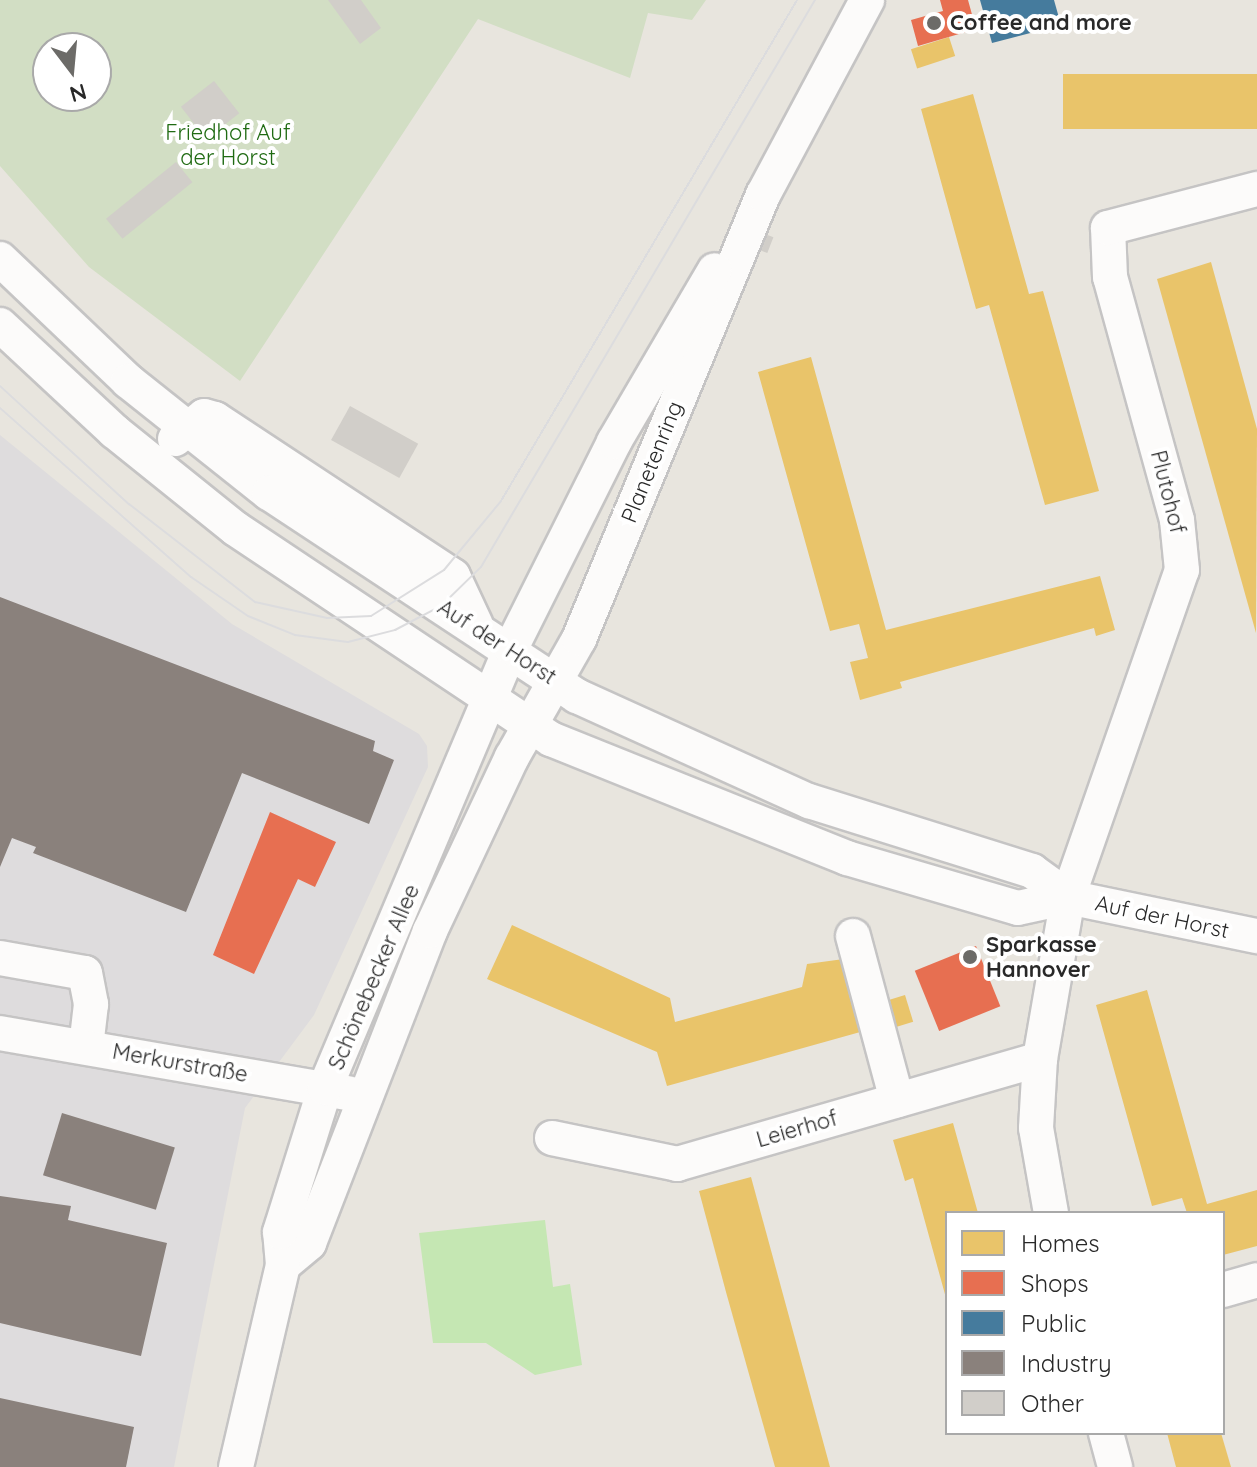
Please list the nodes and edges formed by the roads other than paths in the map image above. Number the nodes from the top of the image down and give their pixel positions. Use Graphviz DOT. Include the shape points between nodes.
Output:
graph roads {
  1 [pos="867,0"];
  2 [pos="1257,189"];
  3 [pos="763,195"];
  4 [pos="0,259"];
  5 [pos="0,325"];
  6 [pos="184,428"];
  7 [pos="155,465"];
  8 [pos="511,648"];
  9 [pos="557,681"];
  10 [pos="492,695"];
  11 [pos="532,725"];
  12 [pos="1068,897"];
  13 [pos="853,936"];
  14 [pos="1257,936"];
  15 [pos="0,958"];
  16 [pos="0,1033"];
  17 [pos="86,1047"];
  18 [pos="1040,1059"];
  19 [pos="325,1088"];
  20 [pos="361,1095"];
  21 [pos="897,1100"];
  22 [pos="552,1138"];
  23 [pos="1051,1211"];
  24 [pos="283,1265"];
  25 [pos="1257,1280"];
  26 [pos="1225,1289"];
  27 [pos="1107,1435"];
  28 [pos="236,1467"];
  29 [pos="1115,1467"];
  1 -- 3 [label="street, Planetenring"];
  2 -- 12 [label="street, Plutohof" via="1108,228 1110,277 1177,520 1182,570"];
  3 -- 8 [label="street, Planetenring" via="614,442"];
  3 -- 9 [label="street, Planetenring"];
  4 -- 6 [label="street, Auf der Horst"];
  5 -- 7 [label="street, Auf der Horst"];
  6 -- 7 [label="street"];
  6 -- 8 [label="street, Auf der Horst" via="269,493"];
  7 -- 10 [label="street, Auf der Horst" via="236,529"];
  8 -- 9 [label="street, Auf der Horst"];
  8 -- 10 [label="street, Planetenring"];
  9 -- 11 [label="street, Planetenring"];
  9 -- 12 [label="street, Auf der Horst" via="809,801 1032,871"];
  10 -- 11 [label="street, Auf der Horst"];
  10 -- 19 [label="street, Schönebecker Allee"];
  11 -- 12 [label="street, Auf der Horst" via="551,739 847,858 1018,908"];
  11 -- 20 [label="street, Schönebecker Allee" via="430,931"];
  12 -- 14 [label="street, Auf der Horst"];
  12 -- 18 [label="street"];
  13 -- 21 [label="street"];
  15 -- 17 [label="street" via="85,973 91,1004"];
  16 -- 17 [label="street, Merkurstraße"];
  17 -- 19 [label="street, Merkurstraße"];
  18 -- 21 [label="street, Leierhof"];
  18 -- 23 [label="street" via="1036,1128"];
  19 -- 20 [label="street, Merkurstraße"];
  19 -- 24 [label="street, Schönebecker Allee" via="280,1232"];
  20 -- 24 [label="street, Schönebecker Allee" via="309,1243"];
  21 -- 22 [label="street, Leierhof" via="677,1164"];
  24 -- 28 [label="street, Schönebecker Allee"];
  25 -- 26 [label="street"];
  27 -- 29 [label="street"];
}
